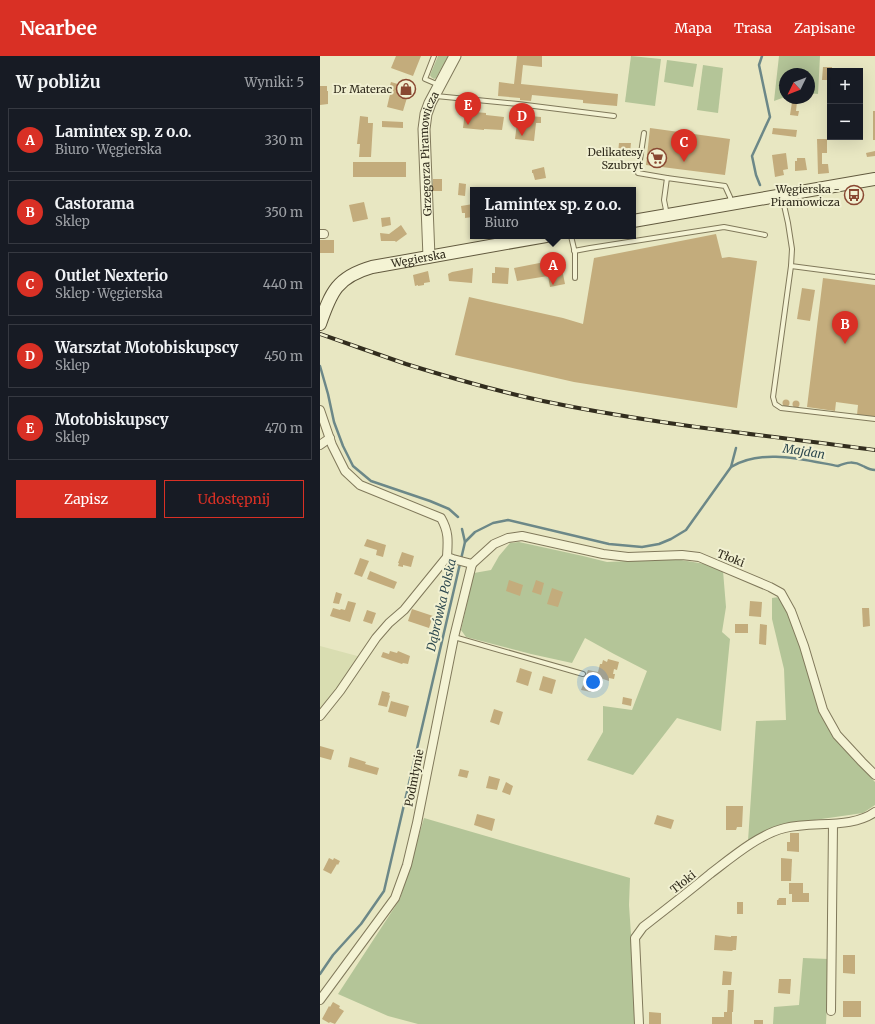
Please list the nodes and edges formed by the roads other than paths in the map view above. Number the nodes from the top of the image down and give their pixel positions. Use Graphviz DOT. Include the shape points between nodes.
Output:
graph roads {
  1 [pos="434,56"];
  2 [pos="455,56"];
  3 [pos="439,85"];
  4 [pos="433,96"];
  5 [pos="614,116"];
  6 [pos="644,133"];
  7 [pos="667,178"];
  8 [pos="875,179"];
  9 [pos="782,195"];
  10 [pos="731,204"];
  11 [pos="668,215"];
  12 [pos="636,220"];
  13 [pos="765,234"];
  14 [pos="529,239"];
  15 [pos="572,239"];
  16 [pos="574,251"];
  17 [pos="429,257"];
  18 [pos="791,266"];
  19 [pos="875,277"];
  20 [pos="575,278"];
  21 [pos="320,324"];
  22 [pos="320,410"];
  23 [pos="875,419"];
  24 [pos="330,438"];
  25 [pos="320,445"];
  26 [pos="450,558"];
  27 [pos="469,563"];
  28 [pos="454,637"];
  29 [pos="583,674"];
  30 [pos="320,716"];
  31 [pos="875,775"];
  32 [pos="875,812"];
  33 [pos="833,824"];
  34 [pos="320,1000"];
  35 [pos="831,1011"];
  36 [pos="639,1024"];
  1 -- 3 [label="lane" via="425,79"];
  2 -- 3 [label="street, Grzegorza Piramowicza"];
  3 -- 4 [label="street, Grzegorza Piramowicza"];
  4 -- 5 [label="lane"];
  4 -- 17 [label="street, Grzegorza Piramowicza" via="426,114 424,129"];
  6 -- 7 [label="lane" via="638,173"];
  7 -- 10 [label="lane" via="725,186"];
  7 -- 11 [label="lane" via="664,200"];
  8 -- 9 [label="main road"];
  9 -- 10 [label="main road"];
  9 -- 18 [label="lane" via="792,249"];
  10 -- 11 [label="main road"];
  11 -- 12 [label="main road"];
  13 -- 16 [label="lane" via="724,227"];
  14 -- 17 [label="main road, Węgierska"];
  15 -- 16 [label="lane"];
  16 -- 20 [label="lane"];
  17 -- 21 [label="main road, Węgierska" via="353,274 331,295"];
  18 -- 19 [label="lane"];
  18 -- 23 [label="lane" via="775,404 781,408"];
  22 -- 24 [label="street"];
  24 -- 25 [label="street"];
  24 -- 26 [label="street" via="345,471 360,485 441,518 446,528"];
  26 -- 27 [label="street"];
  26 -- 30 [label="street" via="376,638"];
  27 -- 28 [label="street, Podmłynie"];
  27 -- 31 [label="street, Tłoki" via="494,544 522,536 603,554 628,557 682,555 699,558 770,587 780,593 791,611 824,710 837,735"];
  28 -- 29 [label="lane"];
  28 -- 34 [label="street, Podmłynie" via="417,823 407,865 395,898"];
  32 -- 33 [label="street, Tłoki" via="863,818"];
  33 -- 35 [label="street"];
  33 -- 36 [label="street, Tłoki" via="785,828 767,835 745,848 643,927 635,938"];
}
